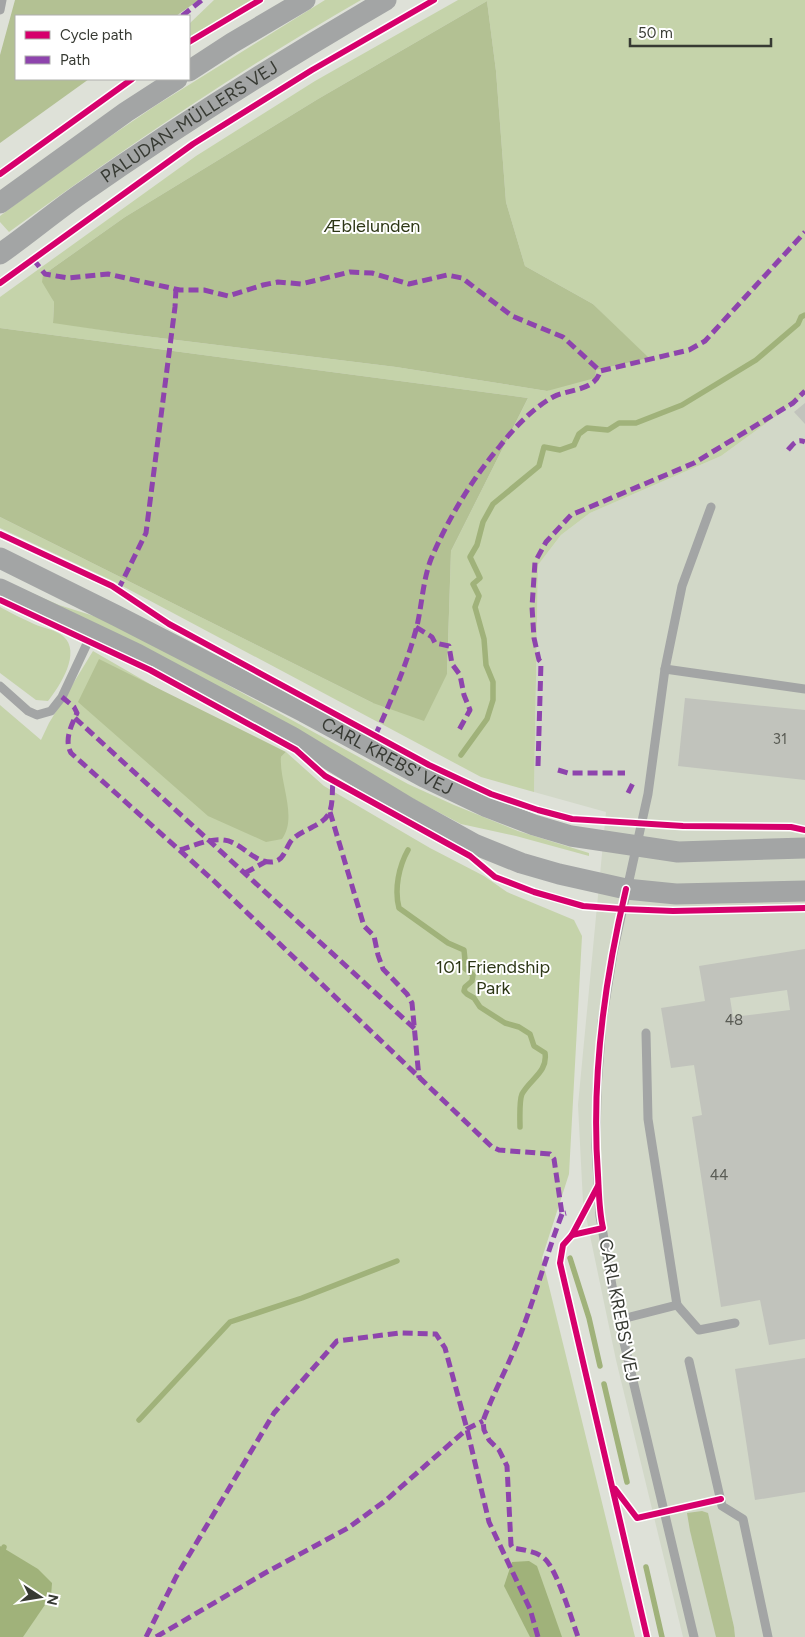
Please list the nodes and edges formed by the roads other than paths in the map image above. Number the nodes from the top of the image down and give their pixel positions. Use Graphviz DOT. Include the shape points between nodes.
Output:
graph roads {
  1 [pos="2,0"];
  2 [pos="305,0"];
  3 [pos="386,0"];
  4 [pos="0,10"];
  5 [pos="190,70"];
  6 [pos="175,80"];
  7 [pos="0,203"];
  8 [pos="0,254"];
  9 [pos="711,507"];
  10 [pos="0,558"];
  11 [pos="0,589"];
  12 [pos="92,632"];
  13 [pos="665,669"];
  14 [pos="0,686"];
  15 [pos="805,689"];
  16 [pos="637,846"];
  17 [pos="805,848"];
  18 [pos="626,890"];
  19 [pos="805,891"];
  20 [pos="646,1033"];
  21 [pos="677,1306"];
  22 [pos="618,1320"];
  23 [pos="735,1323"];
  24 [pos="689,1360"];
  25 [pos="694,1637"];
  26 [pos="768,1637"];
  1 -- 4 [label="lane"];
  2 -- 5 [label="street"];
  3 -- 8 [label="street, PALUDAN-MÜLLERS VEJ" via="181,125"];
  6 -- 7 [label="street"];
  9 -- 13 [label="lane" via="682,586"];
  10 -- 16 [label="street, CARL KREBS' VEJ" via="487,807 571,836"];
  11 -- 12 [label="street, CARL KREBS' VEJ"];
  12 -- 14 [label="lane" via="62,697 51,710 37,715"];
  12 -- 18 [label="street, CARL KREBS' VEJ" via="292,737 474,844 559,874"];
  13 -- 15 [label="lane"];
  13 -- 16 [label="lane" via="648,794"];
  16 -- 17 [label="street, CARL KREBS' VEJ" via="678,852"];
  16 -- 18 [label="lane"];
  18 -- 19 [label="street, CARL KREBS' VEJ" via="676,894"];
  18 -- 22 [label="lane, CARL KREBS' VEJ" via="602,1022 596,1137 600,1216"];
  20 -- 21 [label="lane" via="648,1119"];
  21 -- 22 [label="lane"];
  21 -- 23 [label="lane" via="698,1330"];
  22 -- 25 [label="lane, CARL KREBS' VEJ"];
  24 -- 26 [label="lane" via="722,1506 743,1519"];
}
